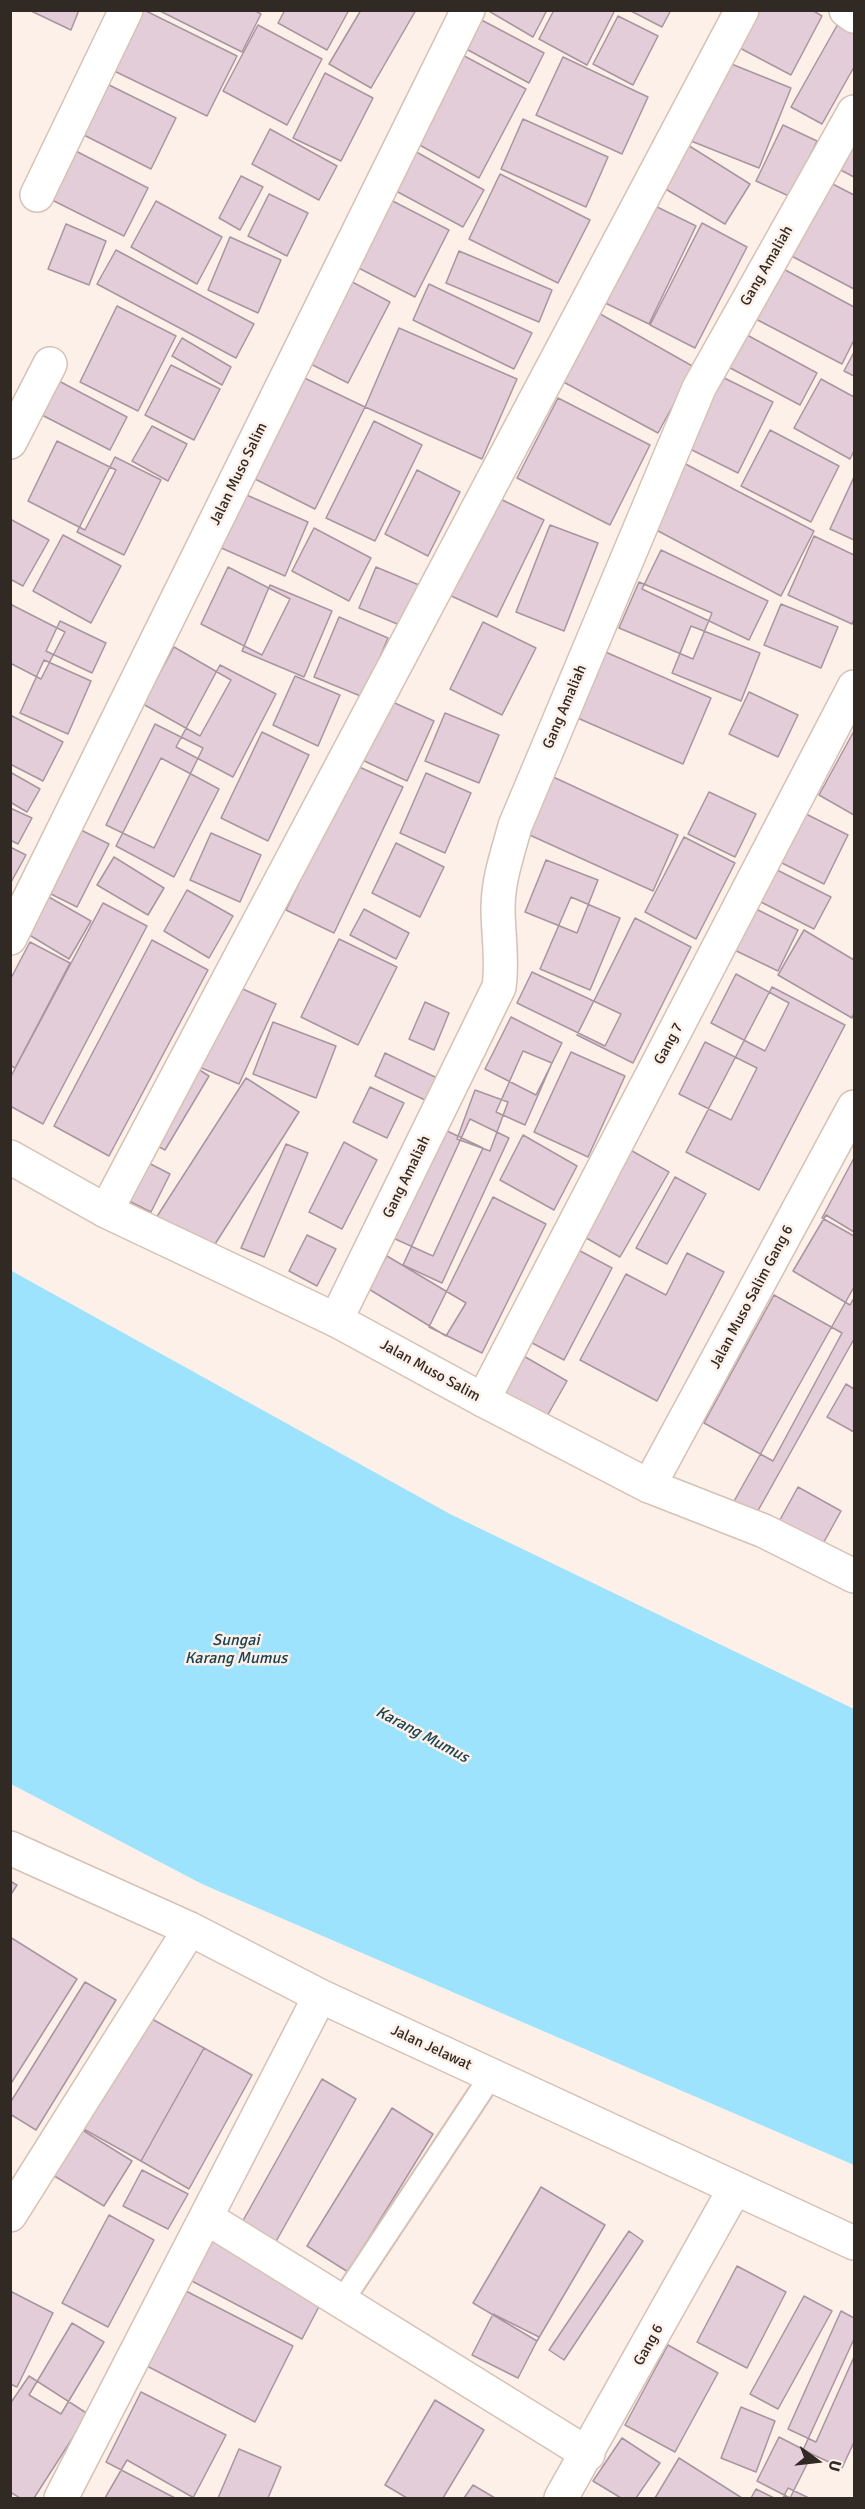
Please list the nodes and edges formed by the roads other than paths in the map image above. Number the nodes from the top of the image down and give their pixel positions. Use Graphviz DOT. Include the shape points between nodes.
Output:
graph roads {
  1 [pos="126,10"];
  2 [pos="468,10"];
  3 [pos="742,10"];
  4 [pos="846,10"];
  5 [pos="855,16"];
  6 [pos="855,112"];
  7 [pos="37,195"];
  8 [pos="50,364"];
  9 [pos="10,442"];
  10 [pos="855,687"];
  11 [pos="10,938"];
  12 [pos="855,1107"];
  13 [pos="10,1157"];
  14 [pos="106,1211"];
  15 [pos="336,1320"];
  16 [pos="483,1400"];
  17 [pos="649,1486"];
  18 [pos="855,1576"];
  19 [pos="10,1848"];
  20 [pos="190,1929"];
  21 [pos="320,1996"];
  22 [pos="491,2076"];
  23 [pos="734,2190"];
  24 [pos="10,2215"];
  25 [pos="207,2218"];
  26 [pos="855,2243"];
  27 [pos="342,2301"];
  28 [pos="588,2454"];
  29 [pos="61,2499"];
  30 [pos="561,2499"];
  1 -- 7 [label="street"];
  2 -- 11 [label="street, Jalan Muso Salim"];
  3 -- 14 [label="street"];
  4 -- 5 [label="street"];
  6 -- 15 [label="street, Gang Amaliah" via="699,388 516,826 503,870 498,907 502,962 499,987"];
  8 -- 9 [label="street"];
  10 -- 16 [label="street, Gang 7"];
  12 -- 17 [label="street, Jalan Muso Salim Gang 6"];
  13 -- 14 [label="street, Jalan Muso Salim"];
  14 -- 15 [label="street, Jalan Muso Salim"];
  15 -- 16 [label="street, Jalan Muso Salim"];
  16 -- 17 [label="street, Jalan Muso Salim"];
  17 -- 18 [label="street, Jalan Muso Salim" via="764,1531"];
  19 -- 20 [label="street, Jalan Jelawat"];
  20 -- 21 [label="street, Jalan Jelawat"];
  20 -- 24 [label="street"];
  21 -- 22 [label="street, Jalan Jelawat"];
  21 -- 25 [label="street"];
  22 -- 23 [label="street, Jalan Jelawat"];
  22 -- 27 [label="lane"];
  23 -- 26 [label="street, Jalan Jelawat"];
  23 -- 28 [label="street, Gang 6"];
  25 -- 27 [label="street"];
  25 -- 29 [label="street"];
  27 -- 28 [label="street"];
  28 -- 30 [label="street, Gang 6"];
}
